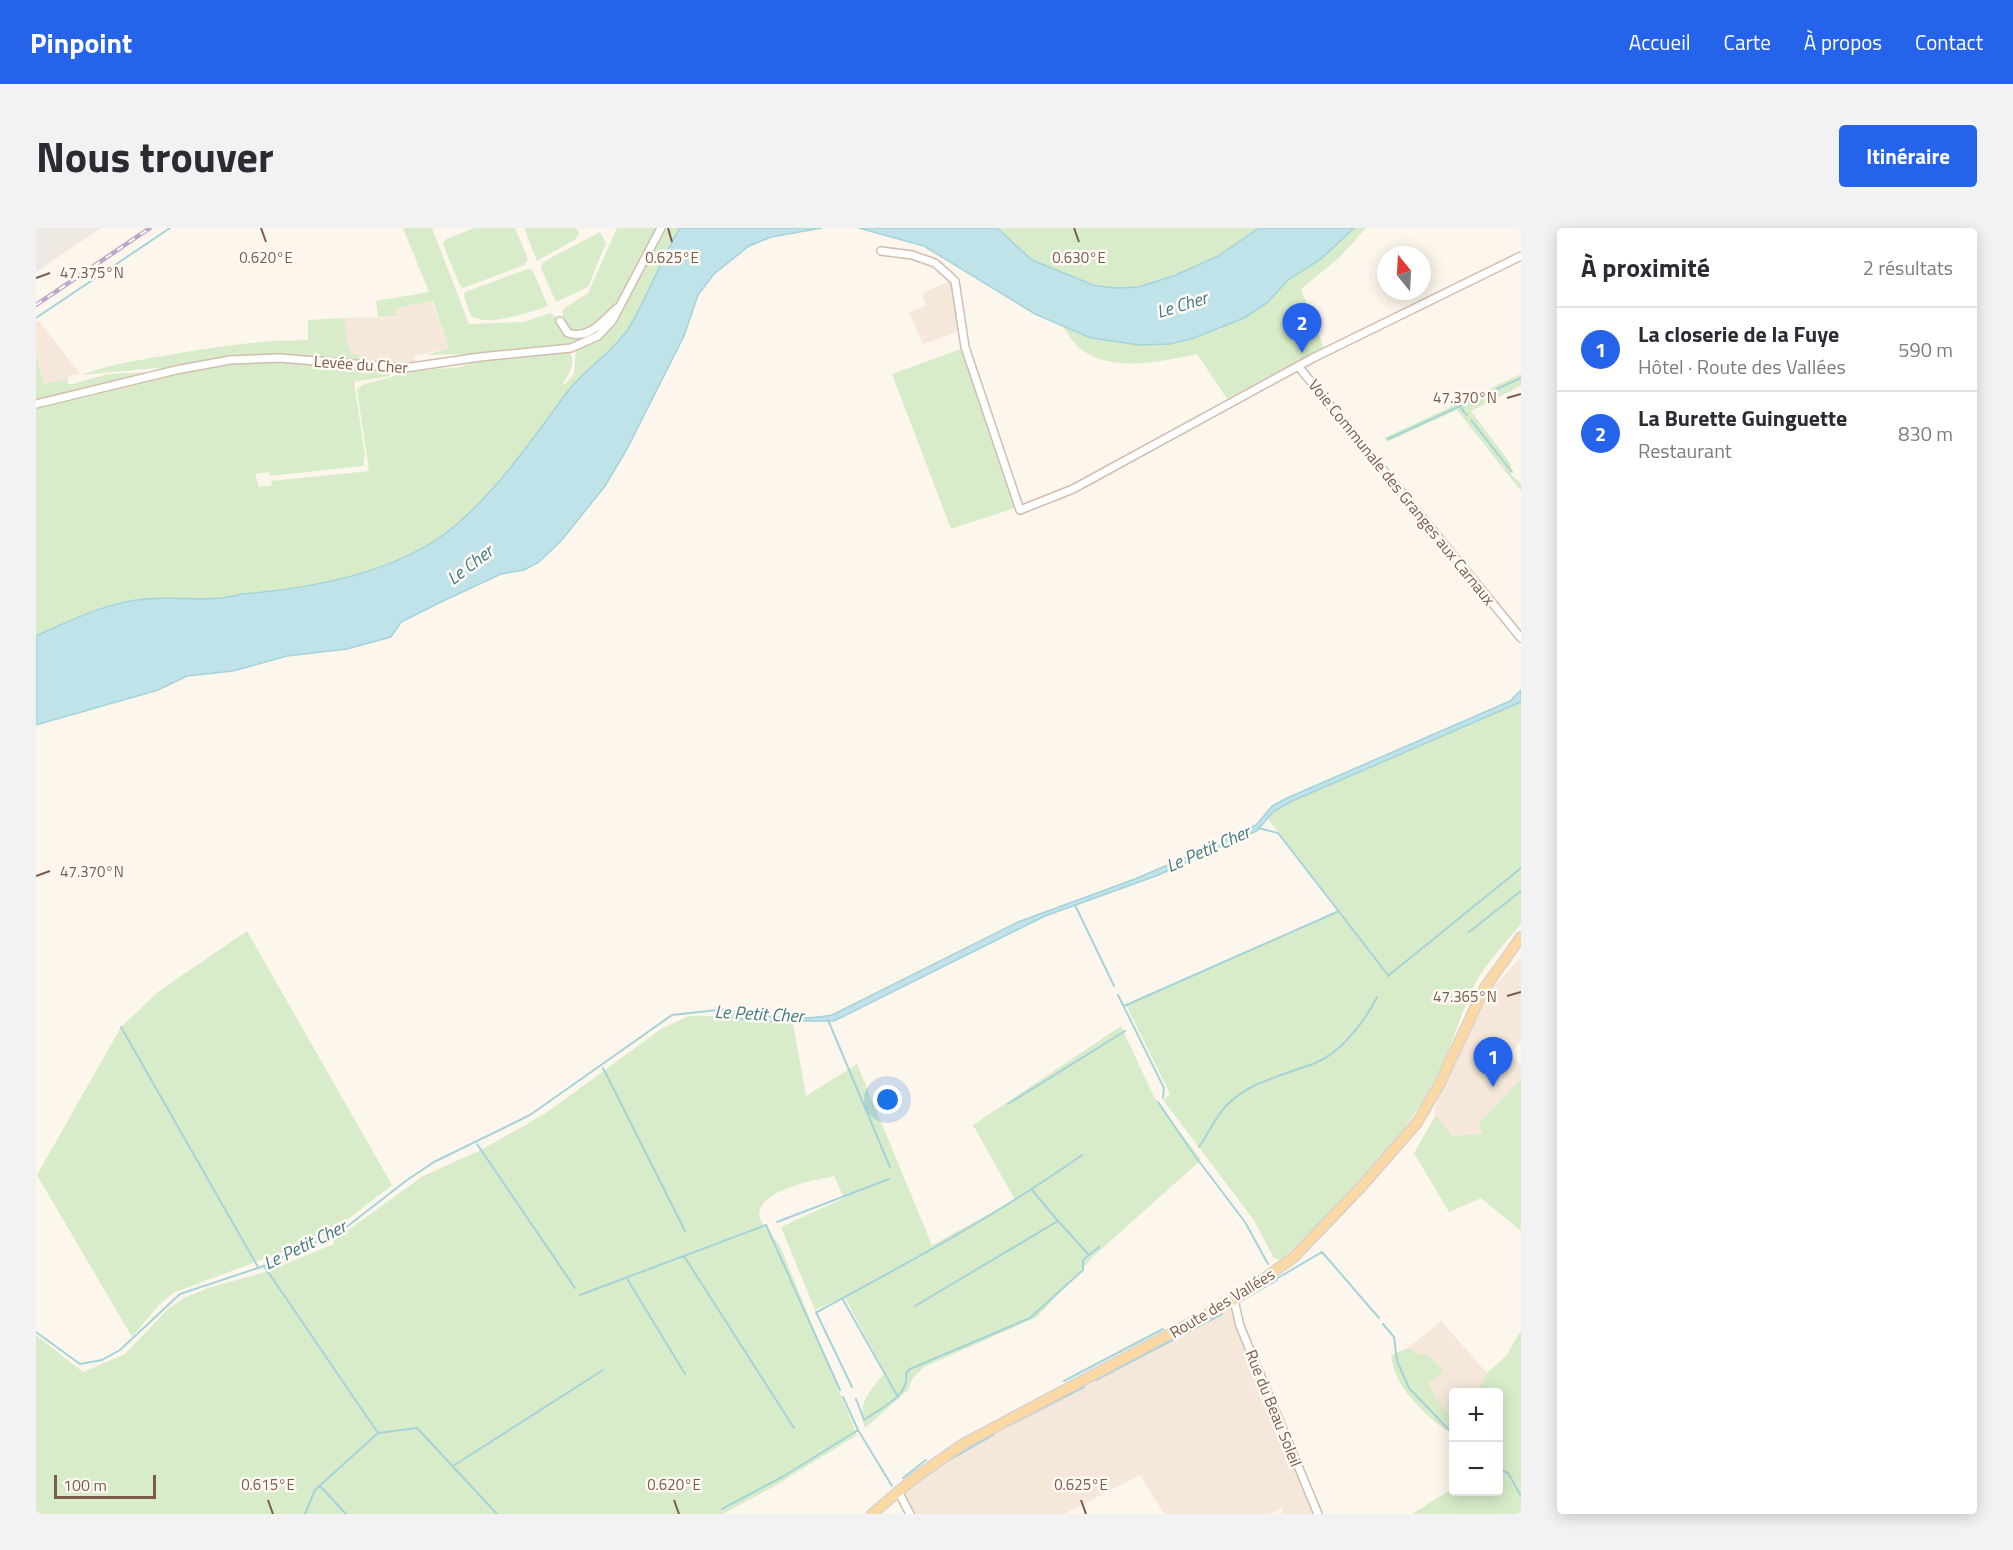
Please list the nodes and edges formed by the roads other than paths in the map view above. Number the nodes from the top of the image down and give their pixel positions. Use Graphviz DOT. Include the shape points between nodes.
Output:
graph roads {
  1 [pos="661,228"];
  2 [pos="881,251"];
  3 [pos="1521,256"];
  4 [pos="560,321"];
  5 [pos="595,333"];
  6 [pos="1299,366"];
  7 [pos="36,405"];
  8 [pos="1521,638"];
  9 [pos="1521,937"];
  10 [pos="1234,1300"];
  11 [pos="898,1491"];
  12 [pos="872,1514"];
  13 [pos="910,1514"];
  14 [pos="1318,1514"];
  1 -- 5 [label="street, Levée du Cher" via="621,304"];
  2 -- 6 [label="street, Voie Communale des Granges aux Carnaux" via="935,263 955,281 965,347 1020,510 1072,489"];
  3 -- 6 [label="street"];
  4 -- 5 [label="street" via="572,334"];
  5 -- 7 [label="street, Levée du Cher" via="572,348 405,369 279,358 230,360"];
  6 -- 8 [label="street, Voie Communale des Granges aux Carnaux"];
  9 -- 10 [label="main road, Route des Vallées" via="1484,989 1439,1085 1410,1132 1298,1253"];
  10 -- 11 [label="main road, Route des Vallées" via="963,1444"];
  10 -- 14 [label="street, Rue du Beau Soleil" via="1240,1326"];
  11 -- 12 [label="main road, Route des Vallées"];
  11 -- 13 [label="street"];
}
